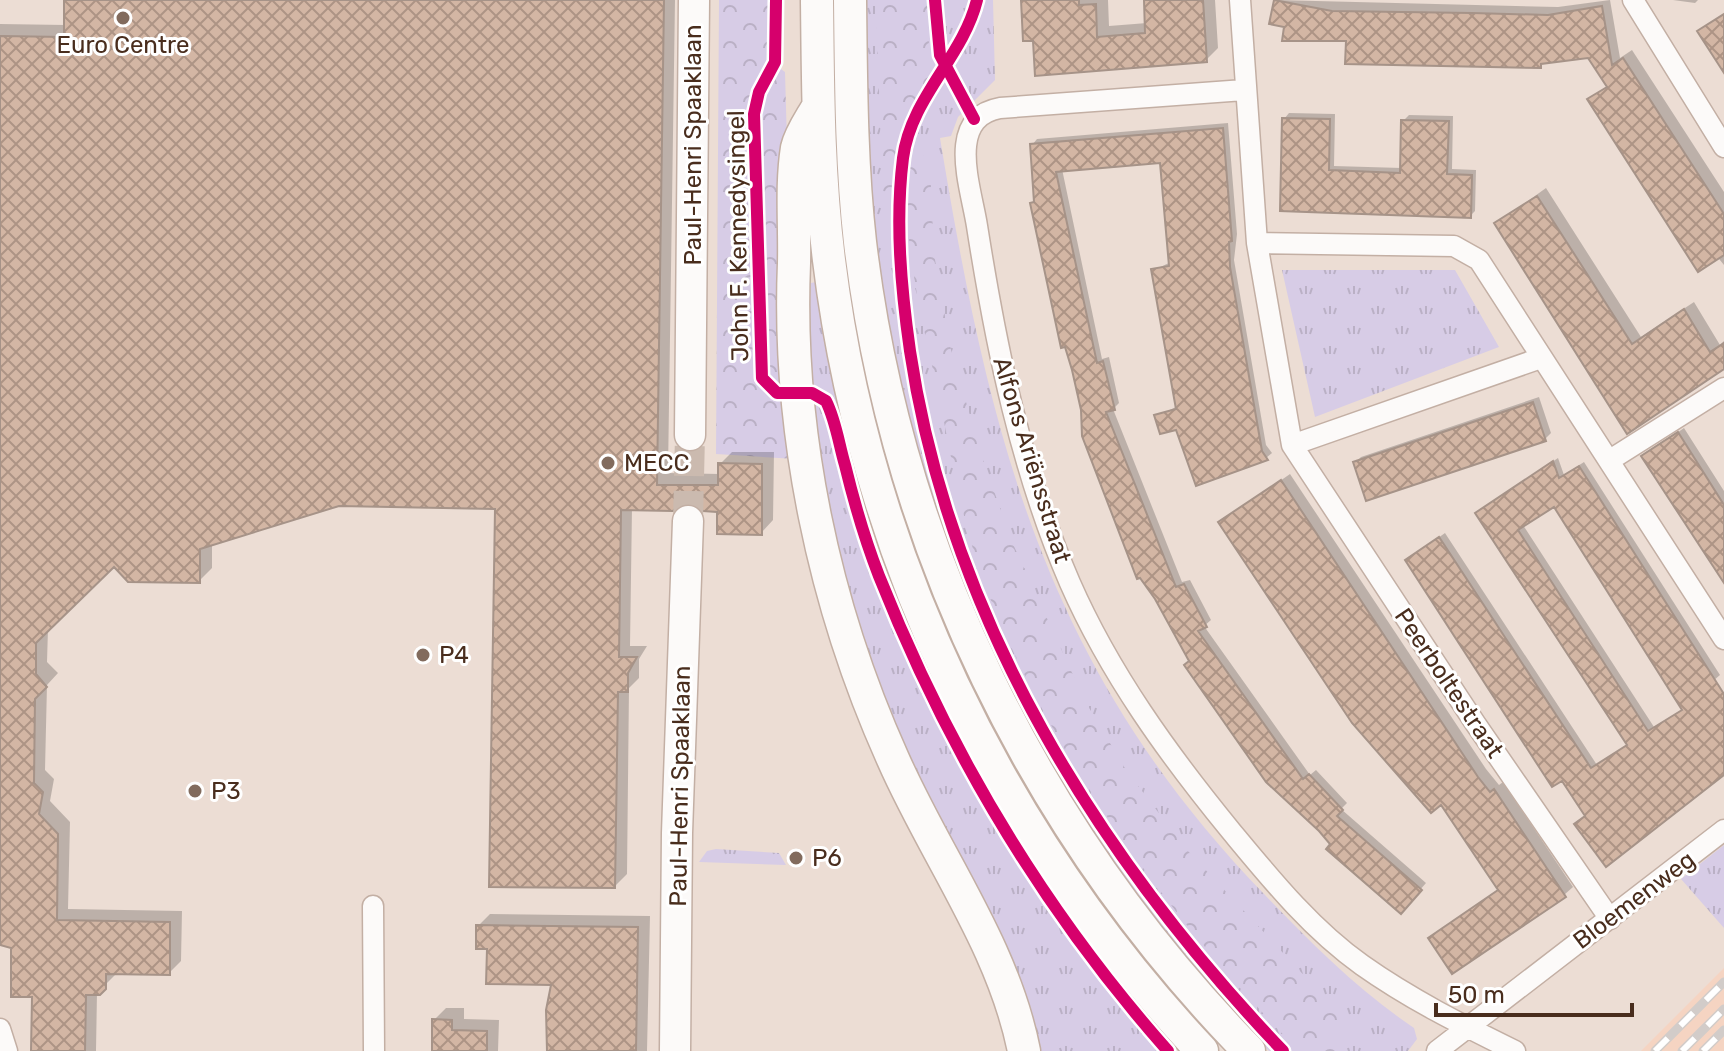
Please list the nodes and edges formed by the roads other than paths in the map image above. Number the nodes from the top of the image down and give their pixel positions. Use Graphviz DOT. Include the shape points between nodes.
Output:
graph roads {
  1 [pos="694,0"];
  2 [pos="817,0"];
  3 [pos="850,0"];
  4 [pos="1240,0"];
  5 [pos="1633,0"];
  6 [pos="1244,90"];
  7 [pos="818,107"];
  8 [pos="1724,147"];
  9 [pos="1257,243"];
  10 [pos="1541,358"];
  11 [pos="1724,388"];
  12 [pos="690,435"];
  13 [pos="1292,445"];
  14 [pos="1610,460"];
  15 [pos="688,521"];
  16 [pos="1724,639"];
  17 [pos="1724,830"];
  18 [pos="373,906"];
  19 [pos="1610,919"];
  20 [pos="1467,1026"];
  21 [pos="0,1029"];
  22 [pos="7,1051"];
  23 [pos="374,1051"];
  24 [pos="675,1051"];
  25 [pos="1024,1051"];
  26 [pos="1202,1051"];
  27 [pos="1249,1051"];
  28 [pos="1437,1051"];
  29 [pos="1515,1051"];
  1 -- 12 [label="street, Paul-Henri Spaaklaan"];
  2 -- 7 [label="main road"];
  3 -- 27 [label="main road" via="856,193 871,318 898,441 938,565 993,691 1073,830 1156,947"];
  4 -- 6 [label="street"];
  5 -- 8 [label="street"];
  6 -- 9 [label="street"];
  6 -- 20 [label="street, Alfons Ariënsstraat" via="1000,108 974,119 966,133 965,153 992,323 1050,530 1100,643 1160,742 1271,880 1359,963 1416,1001"];
  7 -- 25 [label="main road" via="797,149 793,343 808,472 826,558 850,649 877,721 930,836 995,957"];
  7 -- 26 [label="main road" via="825,229 847,370 882,506 914,596 958,698 1035,833 1107,937"];
  9 -- 10 [label="street" via="1454,246 1479,260"];
  9 -- 13 [label="street"];
  10 -- 13 [label="street"];
  10 -- 14 [label="street"];
  11 -- 14 [label="street"];
  13 -- 19 [label="street, Peerboltestraat"];
  14 -- 16 [label="street"];
  15 -- 24 [label="street, Paul-Henri Spaaklaan"];
  17 -- 19 [label="street, Bloemenweg"];
  18 -- 23 [label="street"];
  19 -- 20 [label="street, Bloemenweg"];
  20 -- 28 [label="street, Bloemenweg"];
  20 -- 29 [label="street, Alfons Ariënsstraat"];
  21 -- 22 [label="street"];
}
